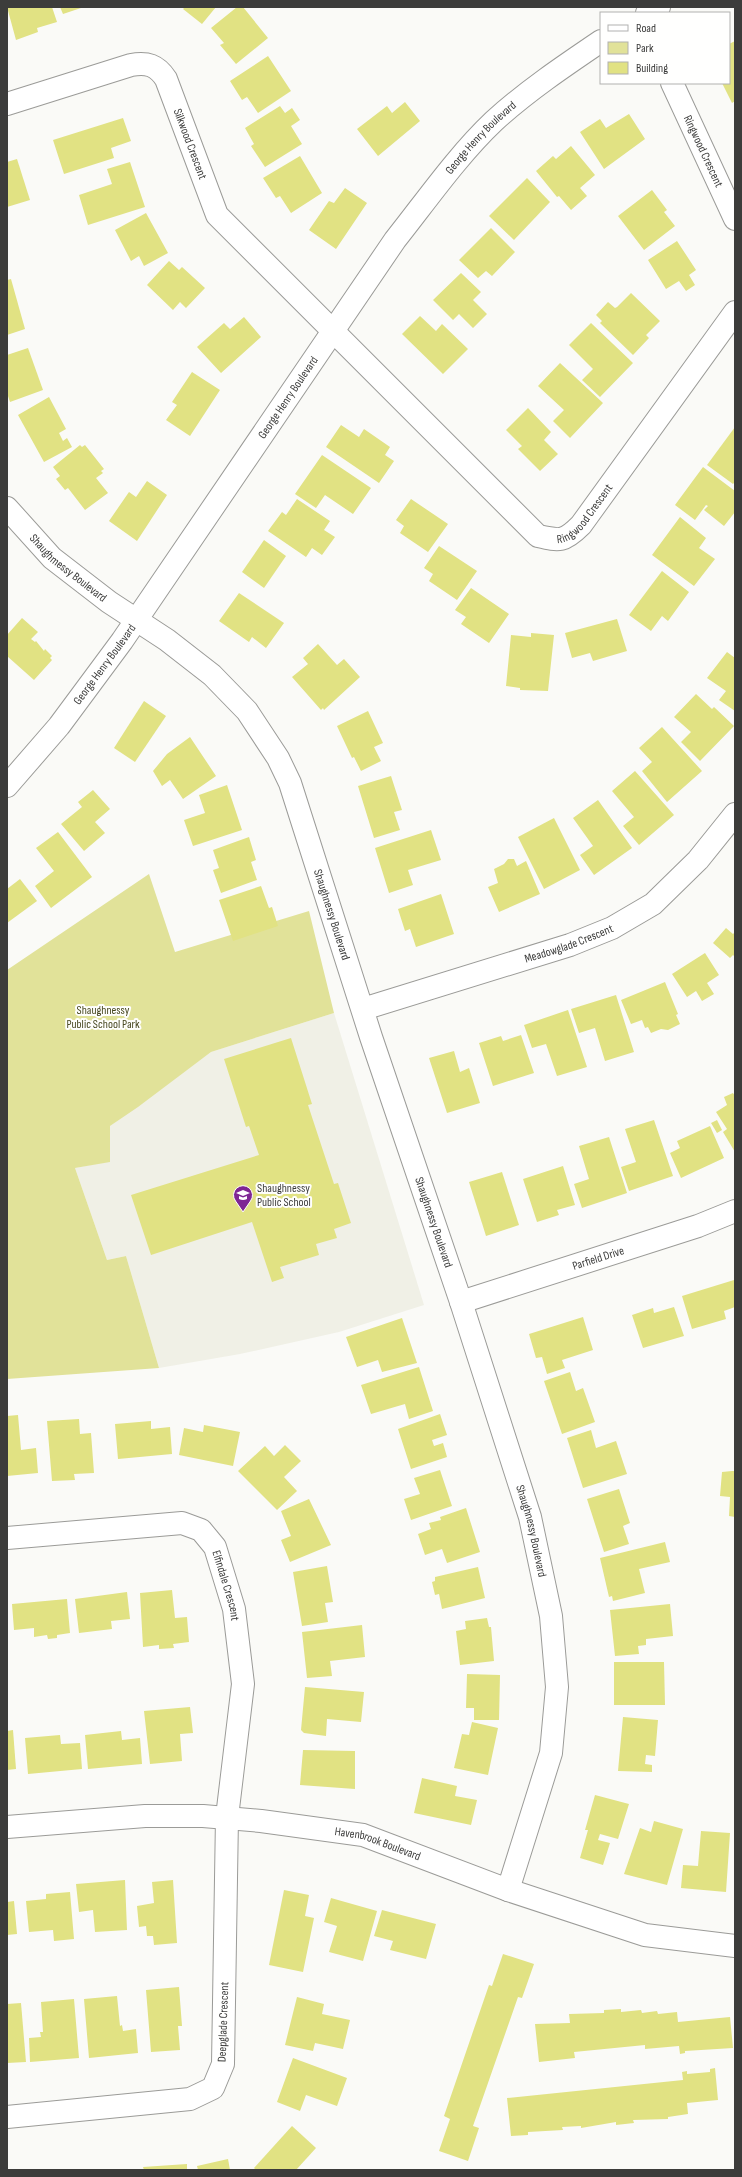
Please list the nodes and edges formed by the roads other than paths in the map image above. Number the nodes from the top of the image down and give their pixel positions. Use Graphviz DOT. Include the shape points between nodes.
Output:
graph roads {
  1 [pos="659,7"];
  2 [pos="649,12"];
  3 [pos="600,42"];
  4 [pos="672,84"];
  5 [pos="7,104"];
  6 [pos="735,219"];
  7 [pos="735,312"];
  8 [pos="333,331"];
  9 [pos="7,508"];
  10 [pos="135,620"];
  11 [pos="7,786"];
  12 [pos="735,814"];
  13 [pos="363,1009"];
  14 [pos="735,1211"];
  15 [pos="461,1302"];
  16 [pos="7,1538"];
  17 [pos="227,1817"];
  18 [pos="7,1826"];
  19 [pos="508,1890"];
  20 [pos="735,1946"];
  21 [pos="7,2117"];
  1 -- 2 [label="street"];
  3 -- 8 [label="street, George Henry Boulevard" via="530,91 493,122 441,180 404,228"];
  4 -- 6 [label="street, Ringwood Crescent"];
  5 -- 8 [label="street, Silkwood Crescent" via="131,65 145,64 158,68 166,79 217,215"];
  7 -- 8 [label="street, Ringwood Crescent" via="581,525 569,537 560,540 538,536 528,528"];
  8 -- 10 [label="street, George Henry Boulevard"];
  9 -- 10 [label="street, Shaughmessy Boulevard" via="52,558"];
  10 -- 11 [label="street, George Henry Boulevard" via="59,726"];
  10 -- 13 [label="street, Shaughnessy Boulevard" via="167,640 212,675 248,711 278,758 292,790"];
  12 -- 13 [label="street, Meadowglade Crescent" via="698,860 653,904 612,928 570,945"];
  13 -- 15 [label="street, Shaughnessy Boulevard"];
  14 -- 15 [label="street, Parfield Drive" via="698,1226"];
  15 -- 19 [label="street, Shaughnessy Boulevard" via="530,1517 551,1616 557,1687 551,1753"];
  16 -- 17 [label="street, Elfindale Crescent" via="182,1523 201,1530 215,1547 234,1609 243,1684"];
  17 -- 18 [label="street, Havenbrook Boulevard" via="145,1816"];
  17 -- 19 [label="street, Havenbrook Boulevard" via="363,1835"];
  17 -- 21 [label="street, Deepglade Crescent" via="223,2064 213,2088 190,2099"];
  19 -- 20 [label="street, Havenbrook Boulevard" via="645,1935"];
}
